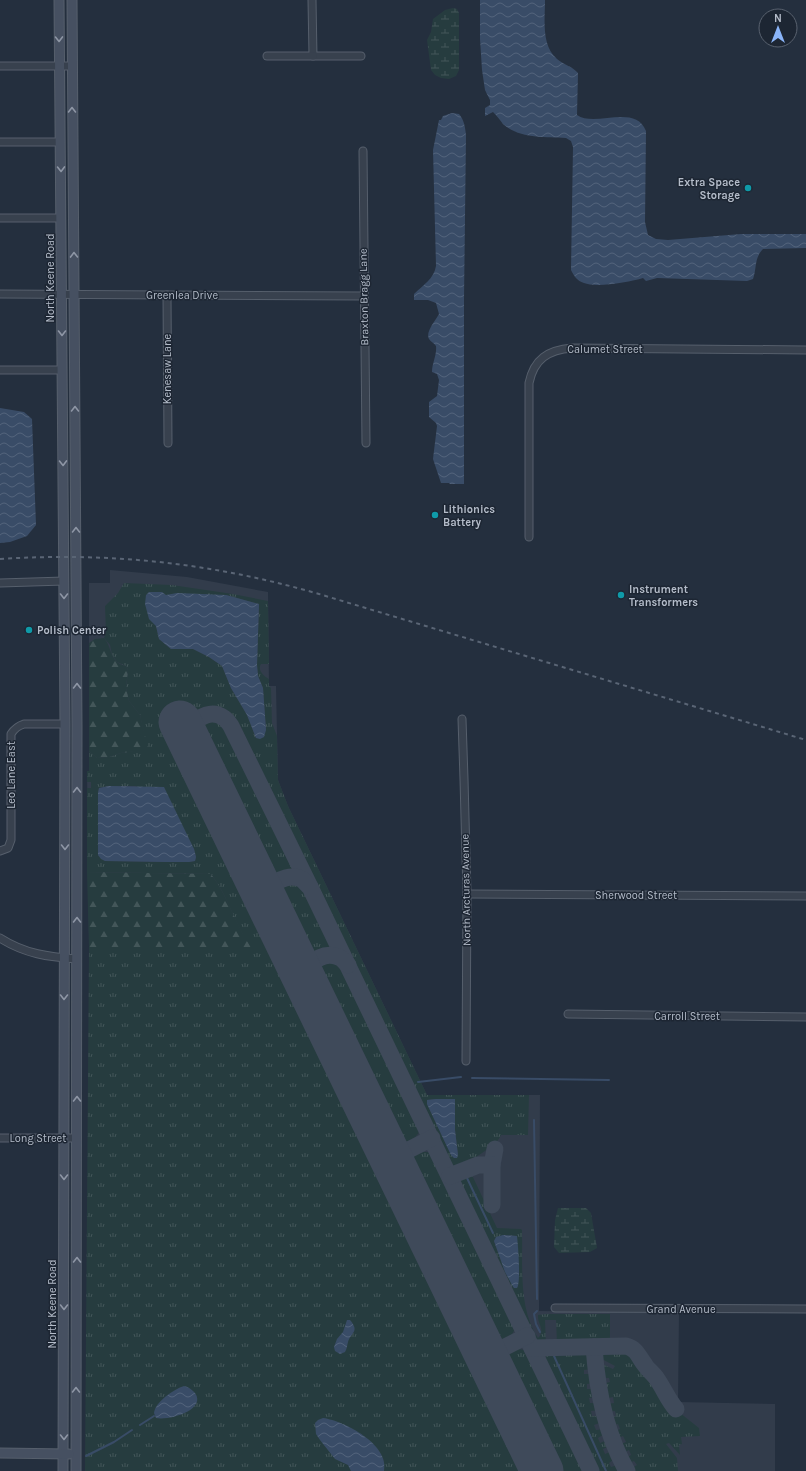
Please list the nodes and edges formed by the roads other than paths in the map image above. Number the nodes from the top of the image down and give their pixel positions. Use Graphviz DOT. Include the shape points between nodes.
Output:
graph roads {
  1 [pos="59,0"];
  2 [pos="67,0"];
  3 [pos="72,0"];
  4 [pos="312,0"];
  5 [pos="72,26"];
  6 [pos="267,56"];
  7 [pos="313,56"];
  8 [pos="361,56"];
  9 [pos="0,66"];
  10 [pos="60,66"];
  11 [pos="72,66"];
  12 [pos="0,142"];
  13 [pos="60,142"];
  14 [pos="363,152"];
  15 [pos="0,218"];
  16 [pos="61,218"];
  17 [pos="0,294"];
  18 [pos="62,294"];
  19 [pos="74,294"];
  20 [pos="167,295"];
  21 [pos="364,296"];
  22 [pos="806,350"];
  23 [pos="0,370"];
  24 [pos="62,370"];
  25 [pos="168,443"];
  26 [pos="366,443"];
  27 [pos="529,537"];
  28 [pos="64,581"];
  29 [pos="0,583"];
  30 [pos="462,719"];
  31 [pos="65,724"];
  32 [pos="0,851"];
  33 [pos="467,894"];
  34 [pos="806,896"];
  35 [pos="0,938"];
  36 [pos="64,958"];
  37 [pos="77,958"];
  38 [pos="568,1014"];
  39 [pos="806,1017"];
  40 [pos="466,1061"];
  41 [pos="0,1138"];
  42 [pos="64,1138"];
  43 [pos="77,1138"];
  44 [pos="555,1308"];
  45 [pos="806,1310"];
  46 [pos="0,1453"];
  47 [pos="64,1454"];
  48 [pos="76,1454"];
  49 [pos="63,1471"];
  50 [pos="76,1471"];
  1 -- 10 [label="main road, North Keene Road, one-way"];
  2 -- 5 [label="main road"];
  3 -- 5 [label="main road"];
  4 -- 7 [label="street"];
  5 -- 11 [label="main road"];
  6 -- 7 [label="street"];
  7 -- 8 [label="street"];
  9 -- 10 [label="street"];
  10 -- 11 [label="street"];
  10 -- 13 [label="main road, North Keene Road"];
  19 -- 11 [label="main road, one-way"];
  12 -- 13 [label="street"];
  13 -- 16 [label="main road, North Keene Road, one-way"];
  14 -- 21 [label="street, Braxton Bragg Lane"];
  15 -- 16 [label="street"];
  16 -- 18 [label="main road, North Keene Road"];
  17 -- 18 [label="street, Greenlea Drive"];
  18 -- 19 [label="street, Greenlea Drive"];
  18 -- 24 [label="main road, North Keene Road, one-way"];
  19 -- 20 [label="street, Greenlea Drive"];
  37 -- 19 [label="main road, one-way"];
  20 -- 21 [label="street, Greenlea Drive"];
  20 -- 25 [label="street, Kenesaw Lane"];
  21 -- 26 [label="street, Braxton Bragg Lane"];
  22 -- 27 [label="street, Calumet Street" via="572,348 550,352 535,366 529,383"];
  23 -- 24 [label="street"];
  24 -- 28 [label="main road, North Keene Road, one-way"];
  28 -- 29 [label="street"];
  28 -- 31 [label="main road, North Keene Road, one-way"];
  30 -- 33 [label="street, North Arcturas Avenue"];
  31 -- 32 [label="street, Leo Lane East" via="24,724 14,729 11,840 8,848"];
  31 -- 36 [label="main road, North Keene Road, one-way"];
  33 -- 34 [label="street, Sherwood Street"];
  33 -- 40 [label="street, North Arcturas Avenue"];
  35 -- 36 [label="street" via="30,953"];
  36 -- 37 [label="street"];
  36 -- 42 [label="main road, North Keene Road, one-way"];
  43 -- 37 [label="main road, one-way"];
  38 -- 39 [label="street, Carroll Street"];
  41 -- 42 [label="street, Long Street"];
  42 -- 43 [label="street, Long Street"];
  42 -- 47 [label="main road, North Keene Road, one-way"];
  48 -- 43 [label="main road, one-way"];
  44 -- 45 [label="street, Grand Avenue"];
  46 -- 47 [label="main road"];
  47 -- 48 [label="main road"];
  47 -- 49 [label="main road, North Keene Road"];
  48 -- 50 [label="main road"];
}
